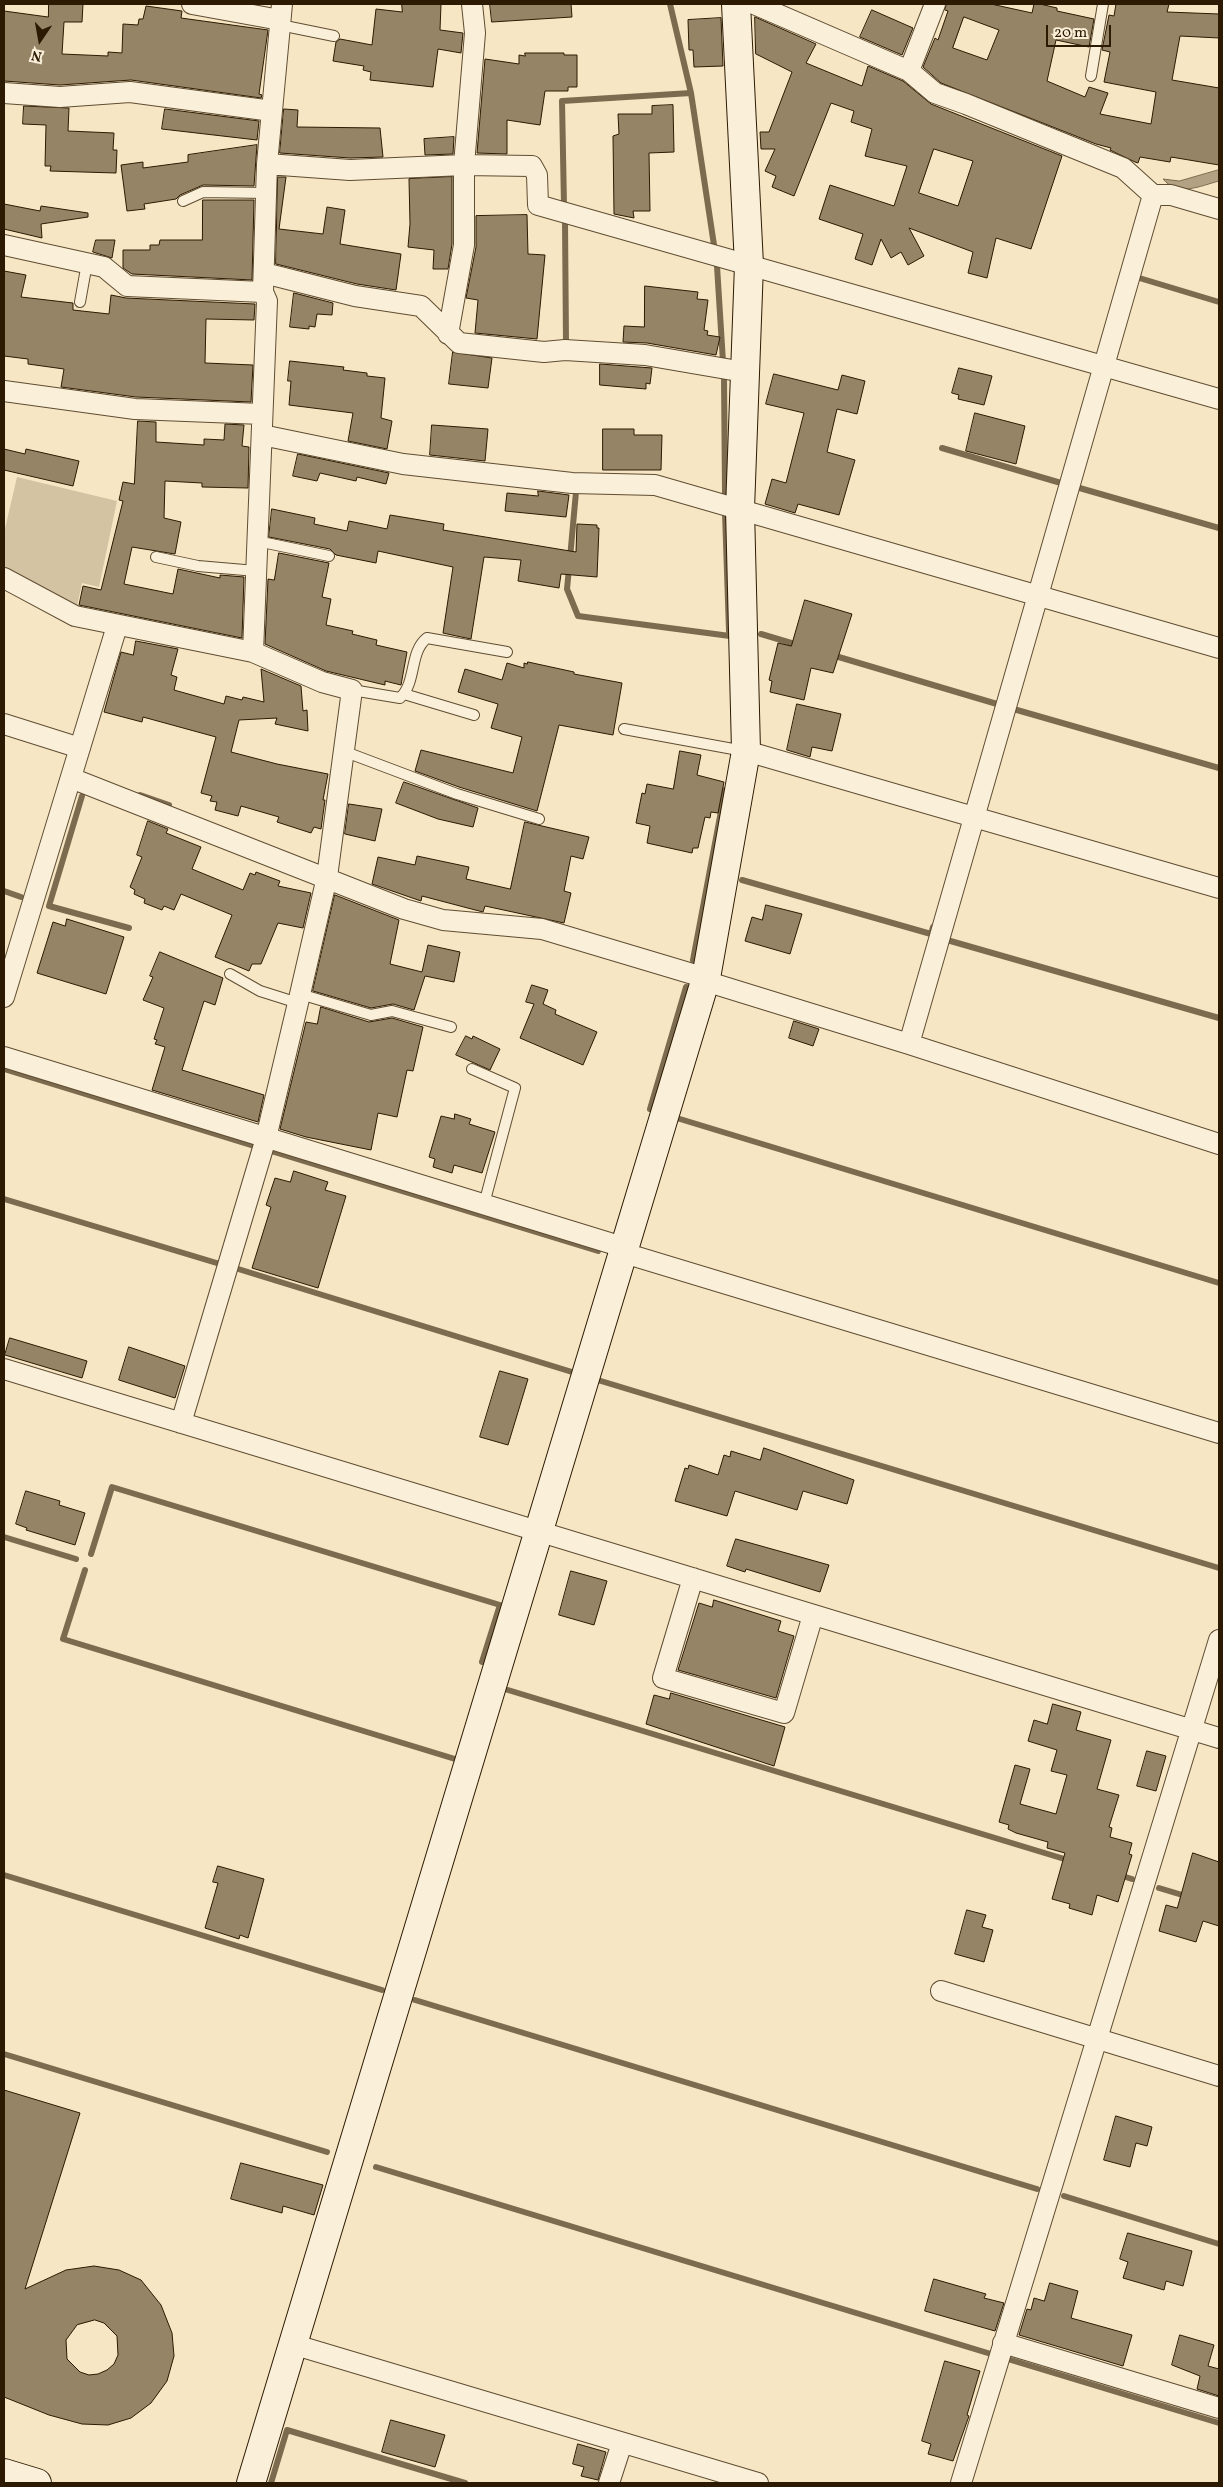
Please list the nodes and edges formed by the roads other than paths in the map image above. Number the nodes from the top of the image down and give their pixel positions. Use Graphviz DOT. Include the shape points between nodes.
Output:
graph roads {
  1 [pos="192,4"];
  2 [pos="472,4"];
  3 [pos="736,4"];
  4 [pos="754,4"];
  5 [pos="935,4"];
  6 [pos="1103,4"];
  7 [pos="281,16"];
  8 [pos="334,36"];
  9 [pos="909,71"];
  10 [pos="1091,76"];
  11 [pos="4,93"];
  12 [pos="272,111"];
  13 [pos="267,164"];
  14 [pos="464,165"];
  15 [pos="266,193"];
  16 [pos="1153,194"];
  17 [pos="183,201"];
  18 [pos="1219,209"];
  19 [pos="4,245"];
  20 [pos="87,263"];
  21 [pos="749,265"];
  22 [pos="264,282"];
  23 [pos="80,302"];
  24 [pos="448,334"];
  25 [pos="1104,365"];
  26 [pos="744,372"];
  27 [pos="4,391"];
  28 [pos="1219,399"];
  29 [pos="262,414"];
  30 [pos="262,435"];
  31 [pos="740,509"];
  32 [pos="257,541"];
  33 [pos="328,556"];
  34 [pos="156,557"];
  35 [pos="256,571"];
  36 [pos="4,578"];
  37 [pos="1037,595"];
  38 [pos="117,626"];
  39 [pos="1219,648"];
  40 [pos="253,652"];
  41 [pos="507,652"];
  42 [pos="352,690"];
  43 [pos="404,694"];
  44 [pos="474,715"];
  45 [pos="4,724"];
  46 [pos="624,729"];
  47 [pos="80,748"];
  48 [pos="746,751"];
  49 [pos="344,752"];
  50 [pos="71,778"];
  51 [pos="973,818"];
  52 [pos="539,819"];
  53 [pos="327,877"];
  54 [pos="1219,888"];
  55 [pos="230,974"];
  56 [pos="706,979"];
  57 [pos="4,997"];
  58 [pos="299,999"];
  59 [pos="450,1027"];
  60 [pos="909,1044"];
  61 [pos="4,1057"];
  62 [pos="472,1069"];
  63 [pos="266,1138"];
  64 [pos="1219,1144"];
  65 [pos="484,1204"];
  66 [pos="625,1251"];
  67 [pos="4,1369"];
  68 [pos="181,1423"];
  69 [pos="1219,1433"];
  70 [pos="539,1532"];
  71 [pos="693,1578"];
  72 [pos="813,1615"];
  73 [pos="1219,1640"];
  74 [pos="1193,1730"];
  75 [pos="1219,1738"];
  76 [pos="941,1991"];
  77 [pos="1096,2038"];
  78 [pos="1219,2076"];
  79 [pos="1003,2343"];
  80 [pos="292,2344"];
  81 [pos="1219,2408"];
  82 [pos="622,2443"];
  83 [pos="4,2473"];
  84 [pos="37,2483"];
  85 [pos="251,2483"];
  86 [pos="609,2483"];
  87 [pos="758,2483"];
  88 [pos="961,2483"];
  1 -- 7 [label="street"];
  2 -- 14 [label="street" via="475,33"];
  3 -- 21 [label="street"];
  4 -- 9 [label="street"];
  5 -- 9 [label="street"];
  6 -- 10 [label="lane"];
  7 -- 8 [label="lane"];
  7 -- 12 [label="street"];
  9 -- 16 [label="street" via="935,93 1123,168"];
  11 -- 12 [label="street" via="60,97 130,92"];
  12 -- 13 [label="street"];
  13 -- 14 [label="street" via="350,170"];
  13 -- 15 [label="street"];
  14 -- 21 [label="street" via="532,166 538,175 538,204"];
  14 -- 24 [label="street" via="464,245"];
  15 -- 17 [label="lane" via="203,192"];
  15 -- 22 [label="street"];
  16 -- 18 [label="street" via="1171,195"];
  16 -- 25 [label="street"];
  19 -- 20 [label="street"];
  20 -- 22 [label="street" via="104,267 127,286"];
  20 -- 23 [label="lane"];
  21 -- 25 [label="street"];
  21 -- 26 [label="street"];
  22 -- 24 [label="street" via="421,306"];
  22 -- 29 [label="street" via="267,301"];
  24 -- 26 [label="street" via="460,343 544,352 565,350 645,356"];
  25 -- 28 [label="street"];
  25 -- 37 [label="street"];
  26 -- 31 [label="street"];
  27 -- 29 [label="street" via="135,409"];
  29 -- 30 [label="street"];
  30 -- 31 [label="street" via="403,464 572,483 655,485"];
  30 -- 32 [label="street"];
  31 -- 37 [label="street"];
  31 -- 48 [label="street"];
  32 -- 33 [label="lane"];
  32 -- 35 [label="street"];
  34 -- 35 [label="lane" via="198,566"];
  35 -- 40 [label="street"];
  36 -- 38 [label="street" via="75,616"];
  37 -- 39 [label="street"];
  37 -- 51 [label="street"];
  38 -- 40 [label="street"];
  38 -- 47 [label="street"];
  40 -- 42 [label="street" via="322,682"];
  41 -- 43 [label="lane" via="427,638 420,643"];
  42 -- 43 [label="lane" via="400,698"];
  42 -- 49 [label="street"];
  43 -- 44 [label="lane"];
  45 -- 47 [label="street"];
  46 -- 48 [label="lane"];
  47 -- 50 [label="street"];
  48 -- 51 [label="street"];
  48 -- 56 [label="street"];
  49 -- 52 [label="lane" via="457,794"];
  49 -- 53 [label="street"];
  50 -- 53 [label="street"];
  50 -- 57 [label="street"];
  51 -- 54 [label="street"];
  51 -- 60 [label="street"];
  53 -- 56 [label="street" via="404,909 443,920 542,929"];
  53 -- 58 [label="street"];
  55 -- 58 [label="lane" via="260,991"];
  56 -- 60 [label="street"];
  56 -- 66 [label="street"];
  58 -- 59 [label="lane" via="371,1015 392,1011"];
  58 -- 63 [label="street"];
  60 -- 64 [label="street"];
  61 -- 63 [label="street"];
  62 -- 65 [label="lane" via="515,1088"];
  63 -- 65 [label="street"];
  63 -- 68 [label="street"];
  65 -- 66 [label="street"];
  66 -- 69 [label="street"];
  66 -- 70 [label="street"];
  67 -- 68 [label="street"];
  68 -- 70 [label="street"];
  70 -- 71 [label="street"];
  70 -- 80 [label="street"];
  71 -- 72 [label="street"];
  71 -- 72 [label="street" via="663,1678 784,1713"];
  72 -- 74 [label="street"];
  73 -- 74 [label="street"];
  74 -- 75 [label="street"];
  74 -- 77 [label="street"];
  76 -- 77 [label="street"];
  77 -- 78 [label="street"];
  77 -- 79 [label="street"];
  79 -- 81 [label="street"];
  79 -- 88 [label="street"];
  80 -- 82 [label="street"];
  80 -- 85 [label="street"];
  82 -- 86 [label="street"];
  82 -- 87 [label="street"];
  83 -- 84 [label="street"];
}
